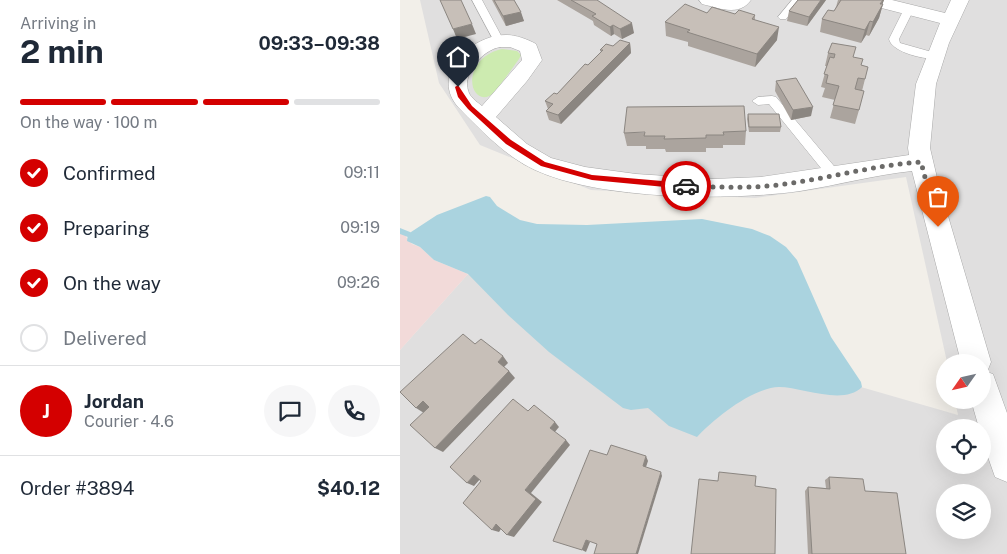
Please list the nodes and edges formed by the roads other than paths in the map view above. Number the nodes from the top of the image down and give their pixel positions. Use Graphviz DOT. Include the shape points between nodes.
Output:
graph roads {
  1 [pos="478,0"];
  2 [pos="708,0"];
  3 [pos="742,0"];
  4 [pos="797,0"];
  5 [pos="872,0"];
  6 [pos="909,10"];
  7 [pos="955,10"];
  8 [pos="783,17"];
  9 [pos="500,41"];
  10 [pos="935,56"];
  11 [pos="758,101"];
  12 [pos="483,118"];
  13 [pos="921,162"];
  14 [pos="834,175"];
  15 [pos="974,354"];
  16 [pos="990,409"];
  17 [pos="1007,466"];
  1 -- 9 [label="lane"];
  2 -- 3 [label="street" via="734,6"];
  4 -- 8 [label="lane"];
  5 -- 6 [label="street"];
  6 -- 7 [label="street"];
  6 -- 10 [label="lane" via="894,39 895,44"];
  7 -- 10 [label="street"];
  9 -- 12 [label="street" via="488,43 472,54 458,79 461,97"];
  9 -- 12 [label="street" via="520,43 529,48 532,60"];
  10 -- 13 [label="street" via="923,101"];
  11 -- 14 [label="lane" via="772,100"];
  12 -- 14 [label="street" via="509,142 543,164 592,177 686,186 744,187"];
  13 -- 14 [label="street" via="888,164"];
  13 -- 15 [label="street"];
  16 -- 17 [label="street"];
}
